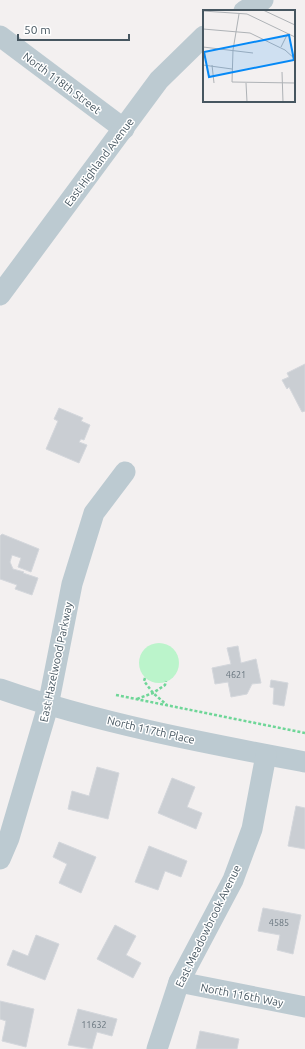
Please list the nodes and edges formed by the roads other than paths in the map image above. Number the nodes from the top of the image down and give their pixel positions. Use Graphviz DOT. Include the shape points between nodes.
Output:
graph roads {
  1 [pos="263,0"];
  2 [pos="246,10"];
  3 [pos="0,36"];
  4 [pos="203,37"];
  5 [pos="124,129"];
  6 [pos="0,295"];
  7 [pos="125,472"];
  8 [pos="0,689"];
  9 [pos="48,706"];
  10 [pos="266,755"];
  11 [pos="305,762"];
  12 [pos="0,859"];
  13 [pos="179,982"];
  14 [pos="305,1007"];
  15 [pos="157,1049"];
  1 -- 2 [label="street"];
  3 -- 5 [label="street, North 118th Street"];
  4 -- 5 [label="street, East Highland Avenue" via="159,80"];
  5 -- 6 [label="street, East Highland Avenue"];
  7 -- 9 [label="street, East Hazelwood Parkway" via="94,513 72,584"];
  8 -- 9 [label="street, North 117th Place"];
  9 -- 10 [label="street, North 117th Place"];
  9 -- 12 [label="street, East Hazelwood Parkway" via="9,838"];
  10 -- 11 [label="street, North 117th Place"];
  10 -- 13 [label="street, East Meadowbrook Avenue" via="252,829 233,880"];
  13 -- 14 [label="street, North 116th Way"];
  13 -- 15 [label="street, East Meadowbrook Avenue"];
}
